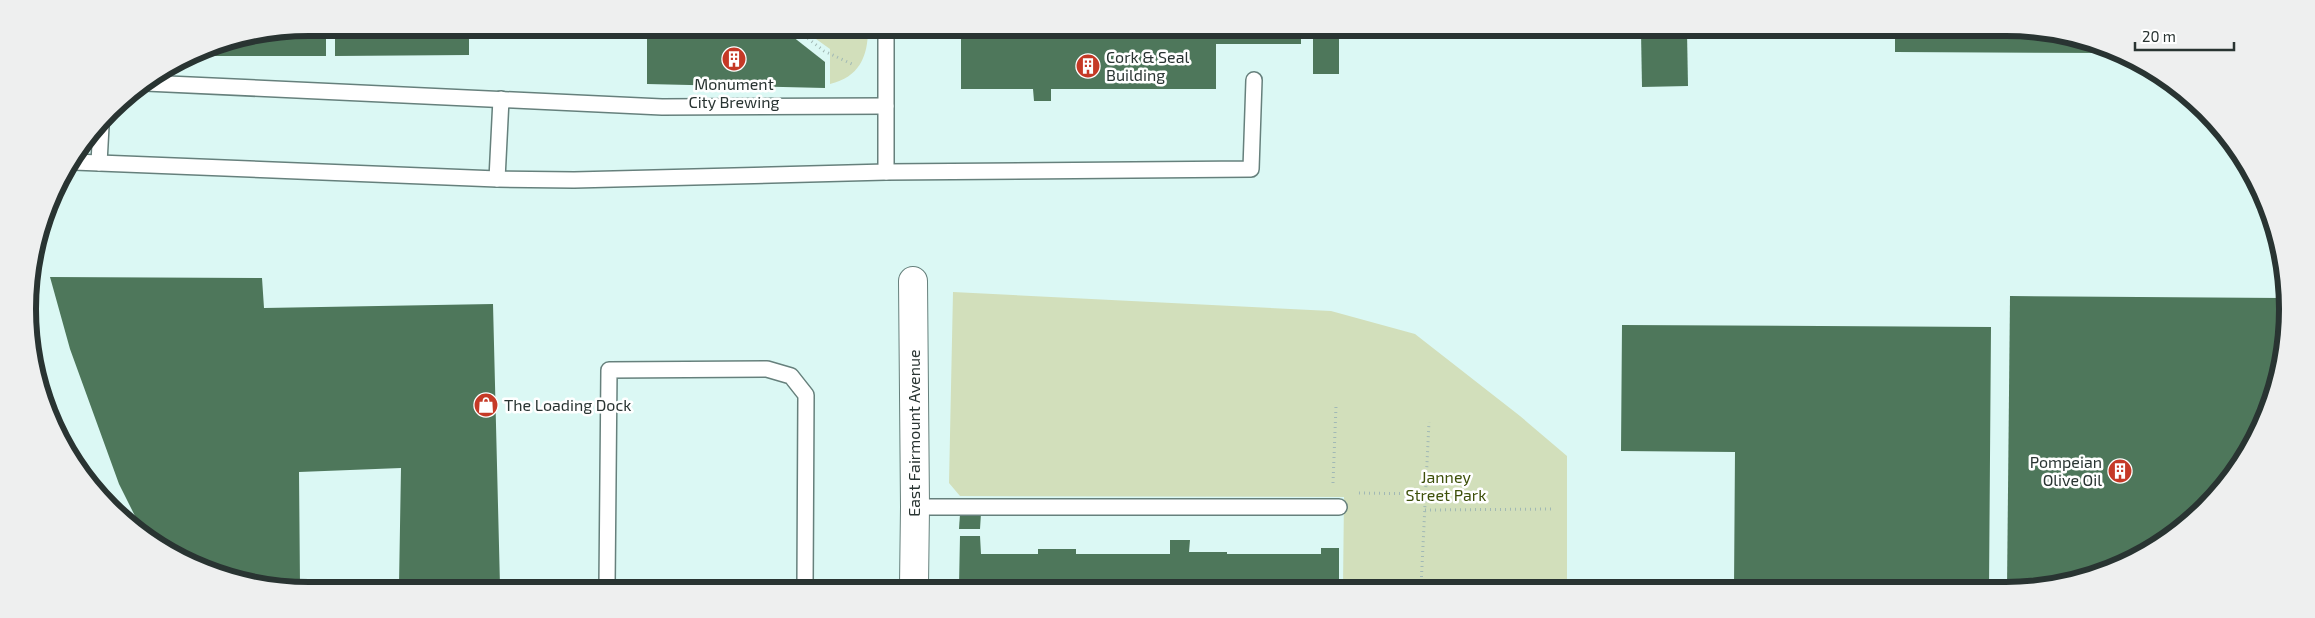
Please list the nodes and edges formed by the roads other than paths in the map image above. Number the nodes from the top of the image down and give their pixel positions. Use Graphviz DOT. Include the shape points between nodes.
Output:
graph roads {
  1 [pos="886,36"];
  2 [pos="1254,80"];
  3 [pos="155,83"];
  4 [pos="501,99"];
  5 [pos="886,106"];
  6 [pos="101,133"];
  7 [pos="79,162"];
  8 [pos="99,163"];
  9 [pos="886,172"];
  10 [pos="497,179"];
  11 [pos="913,281"];
  12 [pos="915,507"];
  13 [pos="1339,508"];
  14 [pos="607,582"];
  15 [pos="805,582"];
  16 [pos="914,582"];
  1 -- 5 [label="lane"];
  2 -- 9 [label="lane" via="1251,169"];
  3 -- 4 [label="lane"];
  4 -- 5 [label="lane" via="662,107"];
  4 -- 10 [label="lane"];
  5 -- 9 [label="lane"];
  6 -- 8 [label="lane"];
  7 -- 8 [label="lane"];
  8 -- 10 [label="lane"];
  9 -- 10 [label="lane"];
  11 -- 12 [label="street, East Fairmount Avenue"];
  12 -- 13 [label="lane"];
  12 -- 16 [label="street, East Fairmount Avenue"];
  14 -- 15 [label="lane" via="609,370 767,369 791,376 806,395"];
}
